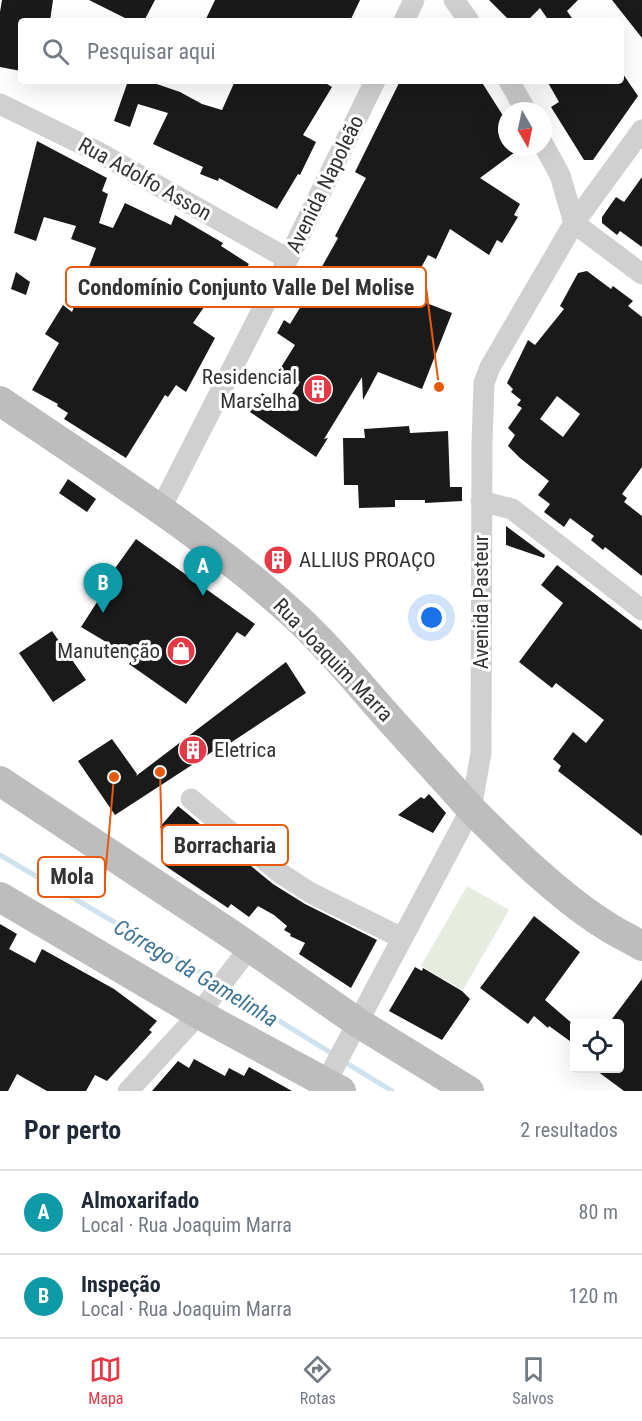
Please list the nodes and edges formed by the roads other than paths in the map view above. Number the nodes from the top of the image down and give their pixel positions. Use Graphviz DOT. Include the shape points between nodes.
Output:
graph roads {
  1 [pos="414,0"];
  2 [pos="454,0"];
  3 [pos="405,18"];
  4 [pos="467,18"];
  5 [pos="374,84"];
  6 [pos="511,84"];
  7 [pos="521,102"];
  8 [pos="0,105"];
  9 [pos="642,130"];
  10 [pos="550,156"];
  11 [pos="574,223"];
  12 [pos="288,259"];
  13 [pos="642,274"];
  14 [pos="0,401"];
  15 [pos="481,501"];
  16 [pos="160,510"];
  17 [pos="642,610"];
  18 [pos="0,781"];
  19 [pos="191,799"];
  20 [pos="471,809"];
  21 [pos="0,897"];
  22 [pos="402,938"];
  23 [pos="642,946"];
  24 [pos="249,948"];
  25 [pos="214,993"];
  26 [pos="351,1034"];
  27 [pos="333,1081"];
  28 [pos="128,1091"];
  29 [pos="469,1091"];
  1 -- 3 [label="street"];
  2 -- 4 [label="street"];
  5 -- 12 [label="street, Avenida Napoleão"];
  6 -- 7 [label="street"];
  8 -- 12 [label="street, Rua Adolfo Asson" via="98,152"];
  9 -- 11 [label="street, Avenida Pasteur"];
  10 -- 11 [label="street" via="560,175"];
  11 -- 13 [label="street"];
  11 -- 15 [label="street, Avenida Pasteur" via="484,383"];
  12 -- 16 [label="street, Avenida Napoleão"];
  14 -- 16 [label="main road, Rua Joaquim Marra"];
  15 -- 17 [label="street" via="512,509"];
  15 -- 20 [label="street, Avenida Pasteur" via="481,753"];
  16 -- 20 [label="main road, Rua Joaquim Marra" via="295,616"];
  18 -- 24 [label="main road"];
  19 -- 22 [label="street" via="280,873 311,893"];
  20 -- 22 [label="street, Avenida Pasteur"];
  20 -- 23 [label="main road, Rua Joaquim Marra" via="574,903"];
  21 -- 25 [label="main road"];
  22 -- 26 [label="street, Avenida Pasteur"];
  24 -- 25 [label="street"];
  24 -- 26 [label="main road"];
  25 -- 27 [label="main road"];
  25 -- 28 [label="street"];
  26 -- 27 [label="street, Avenida Pasteur"];
  26 -- 29 [label="main road"];
}
